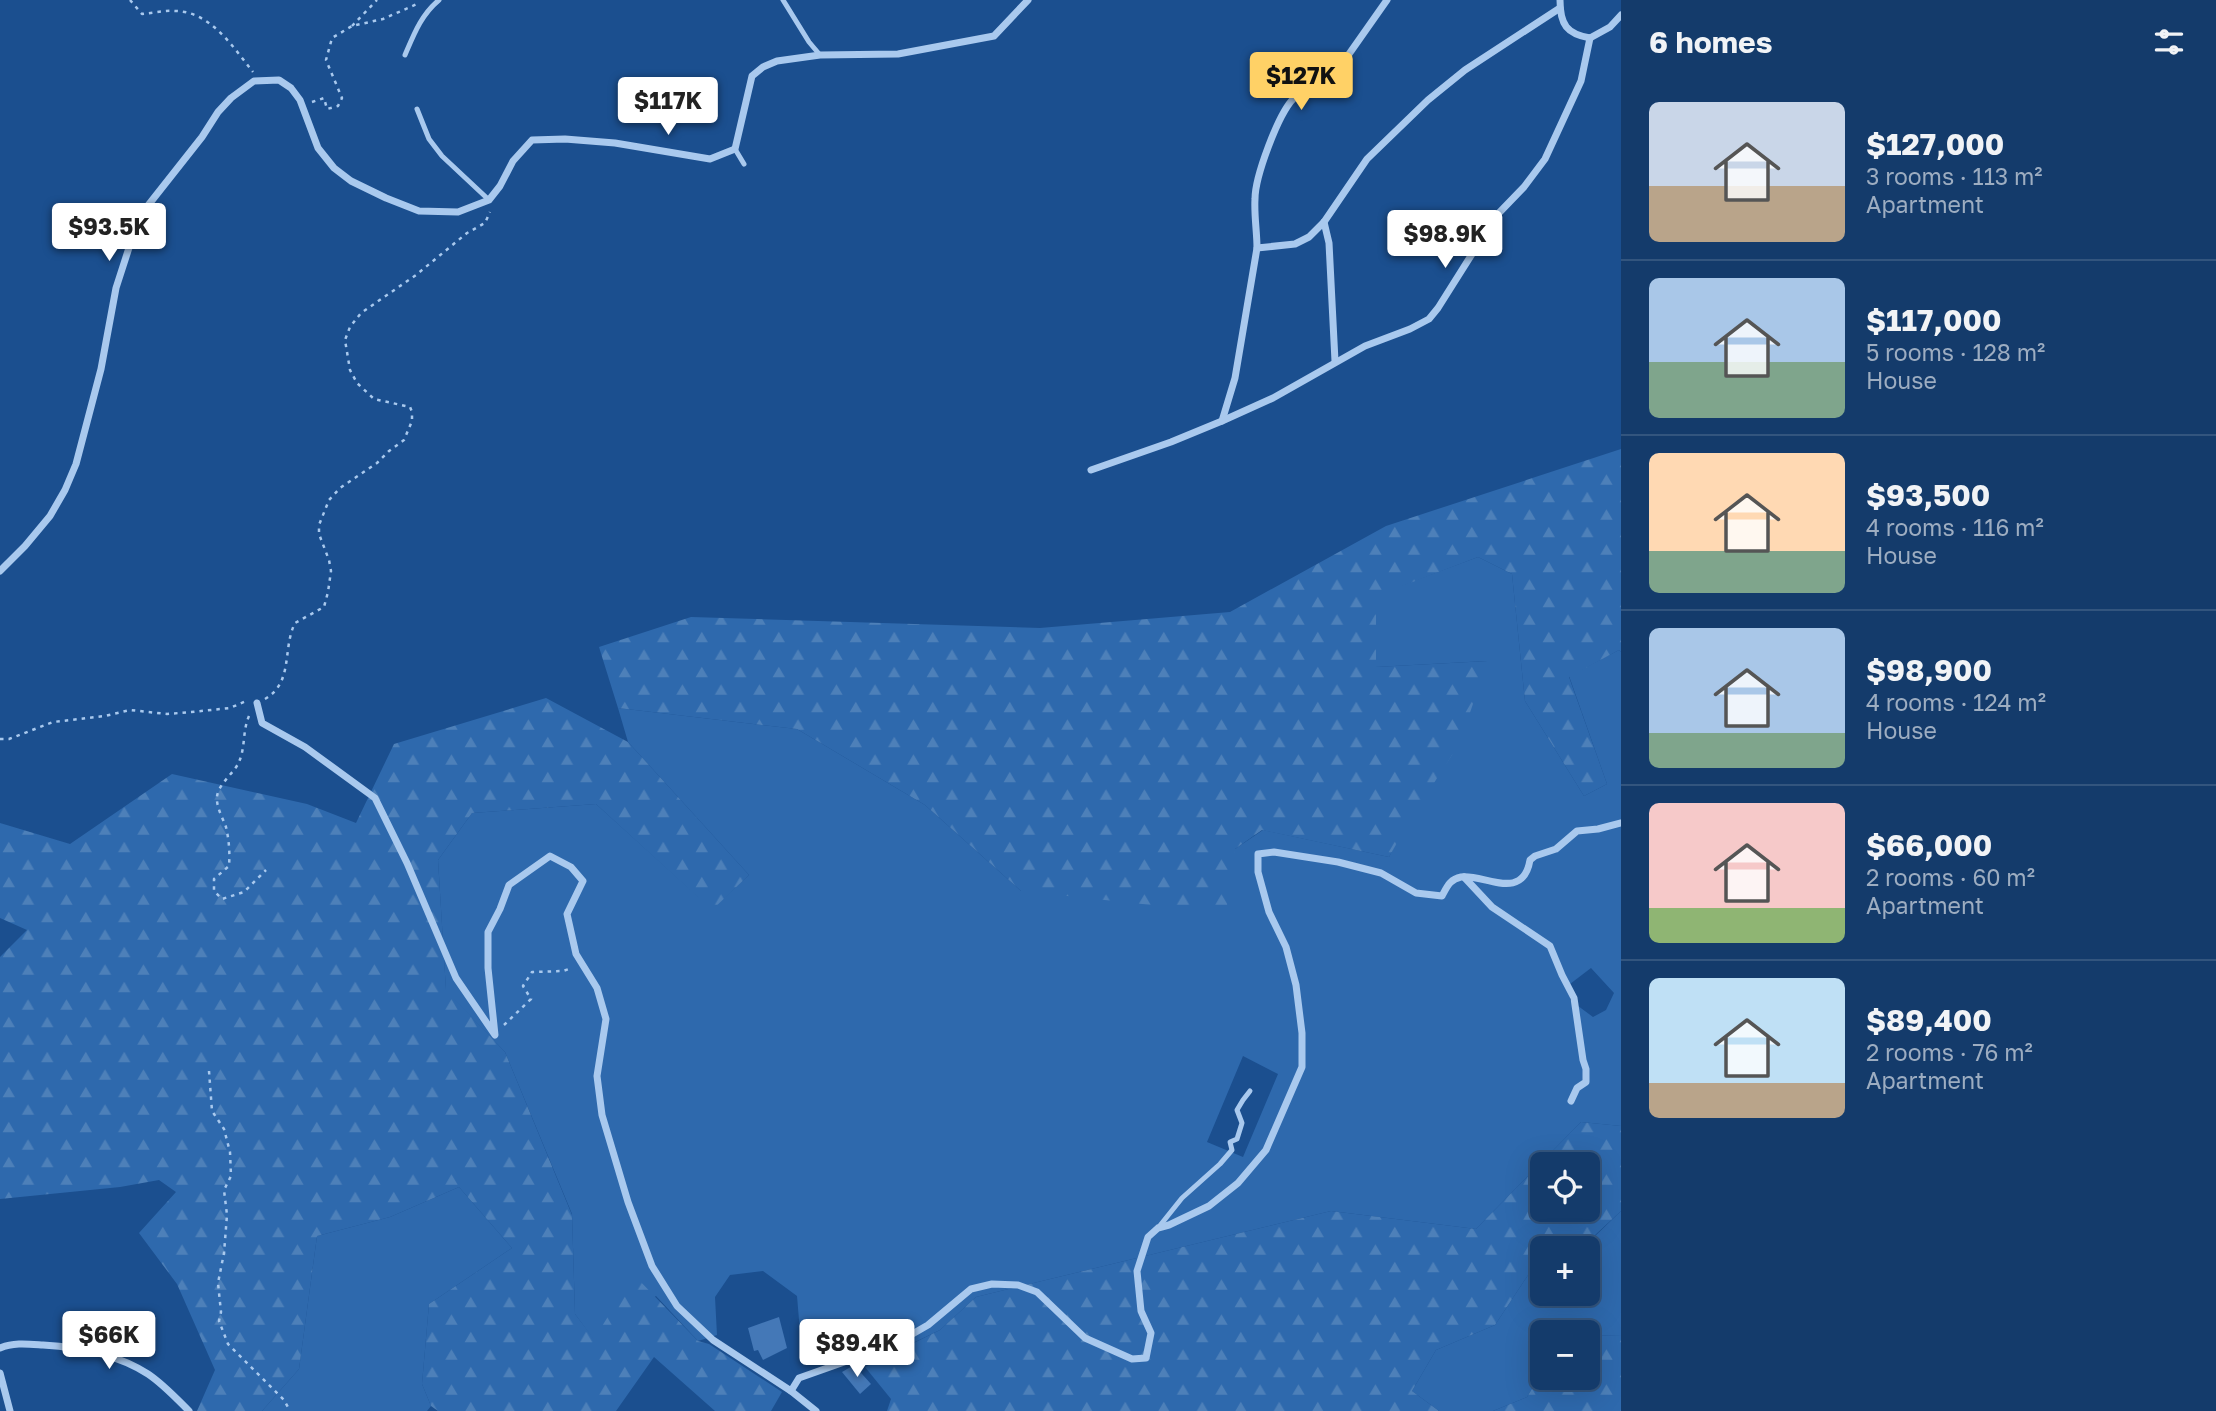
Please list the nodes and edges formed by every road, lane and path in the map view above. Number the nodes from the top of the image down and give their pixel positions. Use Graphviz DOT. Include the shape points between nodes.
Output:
graph roads {
  1 [pos="130,0"];
  2 [pos="377,0"];
  3 [pos="439,0"];
  4 [pos="783,0"];
  5 [pos="1028,0"];
  6 [pos="1387,0"];
  7 [pos="1560,4"];
  8 [pos="427,10"];
  9 [pos="1621,15"];
  10 [pos="352,26"];
  11 [pos="1590,38"];
  12 [pos="405,55"];
  13 [pos="820,55"];
  14 [pos="255,74"];
  15 [pos="304,107"];
  16 [pos="417,109"];
  17 [pos="735,149"];
  18 [pos="744,164"];
  19 [pos="489,200"];
  20 [pos="1324,222"];
  21 [pos="1256,248"];
  22 [pos="1335,361"];
  23 [pos="1222,422"];
  24 [pos="1091,470"];
  25 [pos="0,571"];
  26 [pos="257,703"];
  27 [pos="0,739"];
  28 [pos="1621,823"];
  29 [pos="266,870"];
  30 [pos="1464,876"];
  31 [pos="582,965"];
  32 [pos="495,1035"];
  33 [pos="208,1071"];
  34 [pos="1250,1091"];
  35 [pos="1572,1101"];
  36 [pos="1158,1228"];
  37 [pos="0,1348"];
  38 [pos="0,1373"];
  39 [pos="791,1391"];
  40 [pos="10,1411"];
  41 [pos="189,1411"];
  42 [pos="290,1411"];
  43 [pos="816,1411"];
  1 -- 14 [label="path" via="142,14 194,14 220,31"];
  2 -- 10 [label="path"];
  3 -- 8 [label="lane"];
  4 -- 13 [label="lane"];
  5 -- 13 [label="street" via="994,36 898,54"];
  6 -- 21 [label="street" via="1342,64 1307,87 1281,116 1254,197"];
  7 -- 11 [label="street" via="1564,24 1573,35"];
  7 -- 20 [label="street" via="1428,100 1367,159"];
  8 -- 10 [label="path" via="416,4"];
  8 -- 12 [label="lane"];
  9 -- 11 [label="street"];
  10 -- 15 [label="path" via="331,38 326,60 342,98 338,106 327,109 324,98"];
  11 -- 22 [label="street" via="1581,81 1545,159 1496,216 1438,308 1410,329"];
  13 -- 17 [label="street" via="777,61 752,76"];
  15 -- 19 [label="street" via="318,148 334,167 362,187 419,211 458,212"];
  15 -- 25 [label="street" via="279,80 254,81 218,112 146,208 116,288 76,464 50,516"];
  16 -- 19 [label="lane" via="442,156"];
  17 -- 18 [label="lane"];
  17 -- 19 [label="street" via="710,159 615,142 532,140"];
  19 -- 26 [label="path" via="485,223 361,313 350,327 345,340 357,383 374,399 410,407 412,421 404,440 329,500 319,525 331,571 324,607 295,623 284,679"];
  20 -- 21 [label="street" via="1295,244"];
  20 -- 22 [label="street"];
  21 -- 23 [label="street" via="1235,378"];
  22 -- 23 [label="street"];
  23 -- 24 [label="street"];
  26 -- 27 [label="path" via="167,714 130,709 52,722"];
  26 -- 29 [label="path" via="247,720 237,766 217,797 230,854 229,866 214,878 214,891 222,899 244,892"];
  26 -- 32 [label="street" via="262,723 305,747 375,798 456,978"];
  28 -- 30 [label="street" via="1577,831 1556,849 1530,860 1529,869 1518,881 1500,884"];
  30 -- 35 [label="street" via="1492,906 1550,946 1574,998 1586,1069 1586,1082 1577,1088"];
  30 -- 36 [label="street" via="1448,883 1442,896 1416,893 1381,873 1303,856 1258,853 1261,885 1296,985 1302,1067 1266,1150 1238,1183 1209,1206"];
  31 -- 32 [label="path" via="533,972 523,986 531,999"];
  31 -- 32 [label="street" via="567,914 583,881 571,867 550,856 509,885 488,932"];
  31 -- 39 [label="street" via="597,988 606,1019 597,1076 602,1115 652,1266 677,1306 713,1340"];
  33 -- 42 [label="path" via="212,1111 224,1129 230,1152 231,1176 224,1190 227,1215 218,1283 219,1321 228,1344"];
  34 -- 36 [label="lane" via="1237,1110 1242,1123 1237,1139 1230,1142 1232,1150"];
  36 -- 39 [label="street" via="1148,1237 1137,1271 1141,1311 1151,1334 1146,1358 1132,1359 1085,1338 1037,1292 1018,1284 992,1284 971,1289 928,1325 895,1343 799,1378"];
  37 -- 41 [label="street" via="55,1346 115,1358 149,1375"];
  38 -- 40 [label="street"];
  39 -- 43 [label="street"];
}
